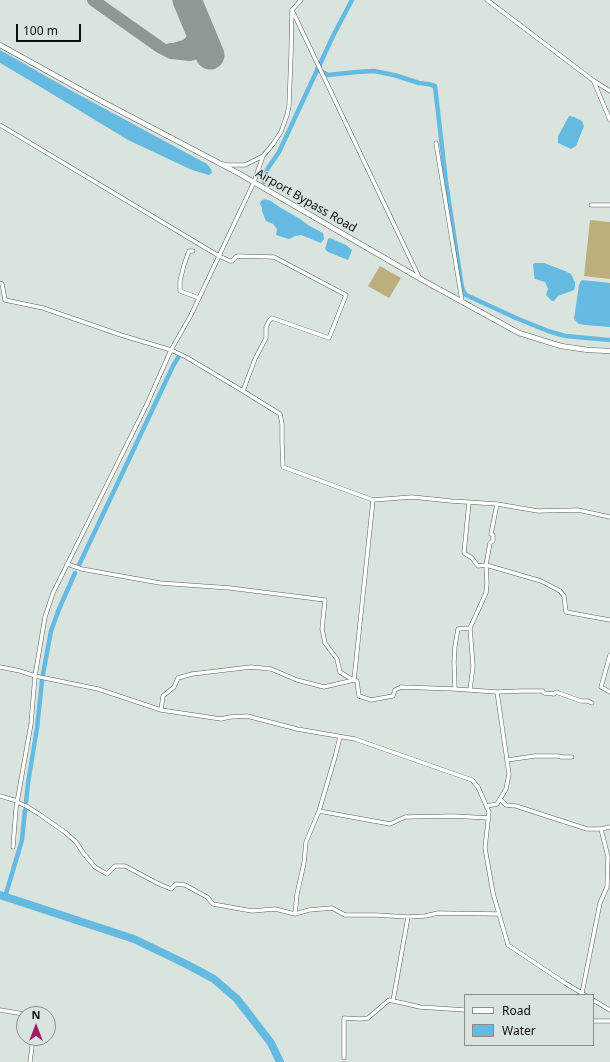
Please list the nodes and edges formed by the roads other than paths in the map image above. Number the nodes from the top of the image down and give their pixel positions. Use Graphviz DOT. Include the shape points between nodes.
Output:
graph roads {
  1 [pos="301,0"];
  2 [pos="488,0"];
  3 [pos="292,10"];
  4 [pos="0,44"];
  5 [pos="594,81"];
  6 [pos="610,91"];
  7 [pos="610,120"];
  8 [pos="0,125"];
  9 [pos="436,144"];
  10 [pos="263,156"];
  11 [pos="217,162"];
  12 [pos="254,182"];
  13 [pos="591,205"];
  14 [pos="610,205"];
  15 [pos="193,251"];
  16 [pos="219,256"];
  17 [pos="419,277"];
  18 [pos="0,283"];
  19 [pos="199,298"];
  20 [pos="462,301"];
  21 [pos="171,350"];
  22 [pos="610,351"];
  23 [pos="243,391"];
  24 [pos="373,500"];
  25 [pos="469,502"];
  26 [pos="497,504"];
  27 [pos="610,517"];
  28 [pos="67,564"];
  29 [pos="486,565"];
  30 [pos="610,620"];
  31 [pos="470,628"];
  32 [pos="610,655"];
  33 [pos="0,667"];
  34 [pos="35,676"];
  35 [pos="354,680"];
  36 [pos="455,689"];
  37 [pos="470,690"];
  38 [pos="497,692"];
  39 [pos="610,692"];
  40 [pos="592,703"];
  41 [pos="161,710"];
  42 [pos="340,736"];
  43 [pos="572,757"];
  44 [pos="507,760"];
  45 [pos="0,796"];
  46 [pos="500,799"];
  47 [pos="17,802"];
  48 [pos="487,806"];
  49 [pos="319,811"];
  50 [pos="488,818"];
  51 [pos="610,827"];
  52 [pos="601,829"];
  53 [pos="13,846"];
  54 [pos="295,914"];
  55 [pos="499,914"];
  56 [pos="408,917"];
  57 [pos="583,994"];
  58 [pos="393,1001"];
  59 [pos="594,1001"];
  60 [pos="0,1010"];
  61 [pos="464,1010"];
  62 [pos="610,1010"];
  63 [pos="16,1013"];
  64 [pos="594,1021"];
  65 [pos="610,1021"];
  66 [pos="32,1046"];
  67 [pos="344,1058"];
  68 [pos="30,1062"];
  1 -- 3 [label="street"];
  2 -- 5 [label="street"];
  3 -- 10 [label="street" via="289,106 280,132"];
  3 -- 17 [label="street"];
  4 -- 11 [label="street, Airport Bypass Road"];
  5 -- 6 [label="street"];
  5 -- 7 [label="street"];
  8 -- 16 [label="street"];
  9 -- 20 [label="street"];
  10 -- 11 [label="street" via="245,165"];
  10 -- 12 [label="street"];
  11 -- 12 [label="street, Airport Bypass Road"];
  12 -- 16 [label="street"];
  12 -- 17 [label="street, Airport Bypass Road"];
  13 -- 14 [label="street"];
  15 -- 19 [label="street" via="189,251 184,265 180,291"];
  16 -- 19 [label="street"];
  16 -- 23 [label="street" via="230,261 237,256 274,257 346,295 329,338 272,318 266,327 266,338"];
  17 -- 20 [label="street, Airport Bypass Road"];
  18 -- 21 [label="street" via="5,300 43,308"];
  19 -- 21 [label="street"];
  20 -- 22 [label="street, Airport Bypass Road" via="519,333 561,346"];
  21 -- 23 [label="street"];
  21 -- 28 [label="street" via="147,404"];
  23 -- 24 [label="street" via="280,414 283,467"];
  24 -- 25 [label="street" via="412,497"];
  24 -- 35 [label="street"];
  25 -- 26 [label="street"];
  25 -- 29 [label="street" via="464,553 478,566"];
  26 -- 27 [label="street" via="538,511 578,510"];
  26 -- 29 [label="street" via="491,534 493,541 490,543"];
  28 -- 34 [label="street" via="45,617"];
  28 -- 35 [label="street" via="160,584 230,588 325,600 322,629 325,643 337,659 340,672"];
  29 -- 30 [label="street" via="541,581 560,591 564,596 566,612"];
  29 -- 31 [label="street" via="486,593"];
  31 -- 36 [label="street" via="458,630 454,662"];
  31 -- 37 [label="street" via="473,666"];
  32 -- 39 [label="street" via="601,687"];
  33 -- 34 [label="street"];
  34 -- 41 [label="street" via="98,689"];
  34 -- 47 [label="street" via="31,724"];
  35 -- 36 [label="street" via="357,681 359,696 371,700 393,696 395,690 401,687"];
  35 -- 41 [label="street" via="324,687 297,680 271,669 251,667 192,674 178,678 174,687 163,696"];
  36 -- 37 [label="street"];
  37 -- 38 [label="street"];
  38 -- 40 [label="street" via="556,692"];
  38 -- 44 [label="street"];
  41 -- 42 [label="street" via="221,719 247,716 297,729"];
  42 -- 48 [label="street" via="472,780"];
  42 -- 49 [label="street"];
  43 -- 44 [label="street" via="535,756"];
  44 -- 46 [label="street" via="509,774 506,789"];
  45 -- 47 [label="street"];
  46 -- 48 [label="street" via="497,804"];
  46 -- 52 [label="street" via="506,805 587,829"];
  47 -- 53 [label="street"];
  47 -- 54 [label="street" via="66,833 95,867 107,874 115,866 125,866 171,889 176,884 185,885 207,897 213,904 252,911 275,909"];
  48 -- 50 [label="street"];
  49 -- 50 [label="street" via="390,824 405,818"];
  49 -- 54 [label="street" via="306,842"];
  50 -- 55 [label="street" via="486,848"];
  51 -- 52 [label="street"];
  52 -- 57 [label="street" via="608,857 607,887 600,903"];
  54 -- 56 [label="street" via="332,908 345,915"];
  55 -- 56 [label="street" via="438,913"];
  55 -- 57 [label="street" via="508,945"];
  56 -- 58 [label="street"];
  58 -- 61 [label="street" via="420,1007"];
  58 -- 67 [label="street" via="389,1000 368,1018 344,1018"];
  59 -- 62 [label="street"];
  60 -- 63 [label="street"];
  64 -- 65 [label="street"];
  66 -- 68 [label="street"];
}
